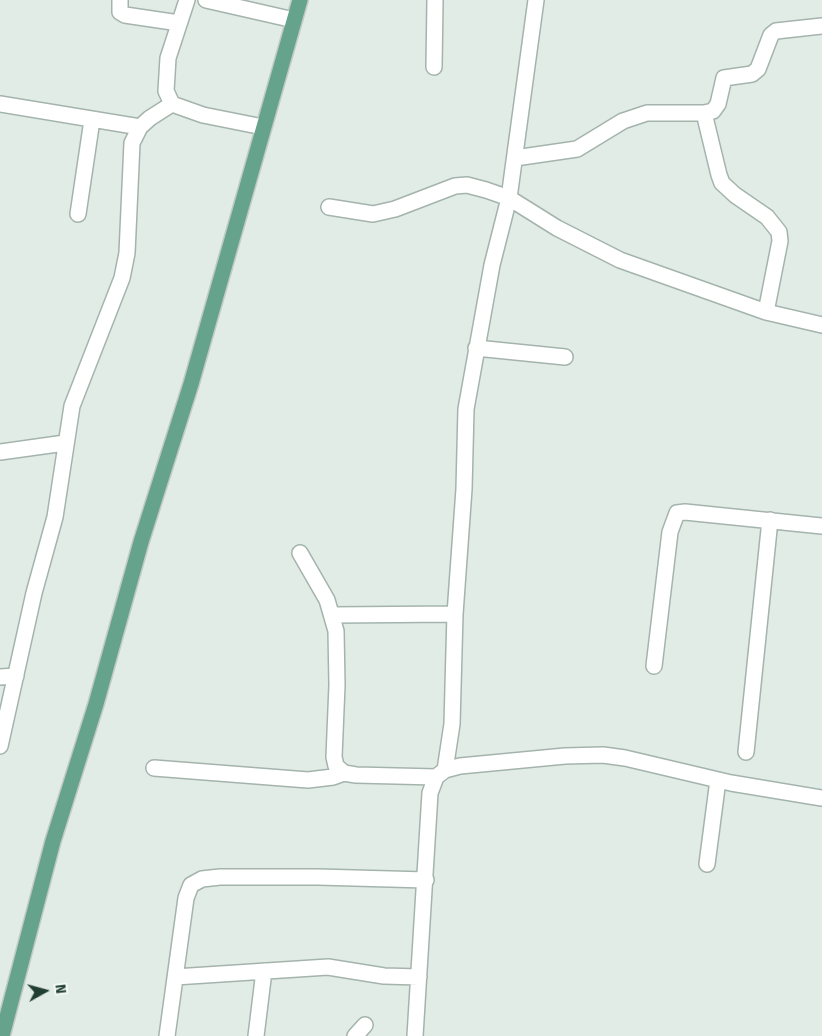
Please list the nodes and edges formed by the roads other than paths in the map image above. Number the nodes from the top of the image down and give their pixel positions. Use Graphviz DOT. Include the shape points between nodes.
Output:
graph roads {
  1 [pos="120,0"];
  2 [pos="187,0"];
  3 [pos="206,0"];
  4 [pos="300,0"];
  5 [pos="435,0"];
  6 [pos="536,0"];
  7 [pos="294,20"];
  8 [pos="179,23"];
  9 [pos="822,26"];
  10 [pos="434,67"];
  11 [pos="0,104"];
  12 [pos="172,104"];
  13 [pos="704,113"];
  14 [pos="92,120"];
  15 [pos="263,126"];
  16 [pos="140,127"];
  17 [pos="515,158"];
  18 [pos="509,198"];
  19 [pos="329,206"];
  20 [pos="78,214"];
  21 [pos="766,312"];
  22 [pos="822,325"];
  23 [pos="476,348"];
  24 [pos="565,358"];
  25 [pos="65,443"];
  26 [pos="0,452"];
  27 [pos="770,520"];
  28 [pos="822,526"];
  29 [pos="300,553"];
  30 [pos="455,614"];
  31 [pos="333,615"];
  32 [pos="654,666"];
  33 [pos="16,676"];
  34 [pos="0,677"];
  35 [pos="0,746"];
  36 [pos="746,752"];
  37 [pos="154,768"];
  38 [pos="344,773"];
  39 [pos="441,774"];
  40 [pos="718,780"];
  41 [pos="822,798"];
  42 [pos="707,864"];
  43 [pos="426,880"];
  44 [pos="264,971"];
  45 [pos="175,977"];
  46 [pos="419,977"];
  47 [pos="2,1036"];
  48 [pos="167,1036"];
  49 [pos="256,1036"];
  50 [pos="415,1036"];
  1 -- 8 [label="street" via="120,12 125,15"];
  2 -- 8 [label="street"];
  3 -- 7 [label="street"];
  4 -- 7 [label="main road"];
  5 -- 10 [label="street"];
  6 -- 17 [label="street"];
  7 -- 15 [label="main road"];
  8 -- 12 [label="street" via="166,75 166,91"];
  9 -- 13 [label="street" via="776,31 771,35 758,69 752,74 724,78 718,104 713,111"];
  11 -- 14 [label="street"];
  12 -- 15 [label="street" via="203,115"];
  12 -- 16 [label="street"];
  13 -- 17 [label="street" via="640,115 623,121 577,149"];
  13 -- 21 [label="street" via="722,182 767,217 779,232"];
  14 -- 16 [label="street"];
  14 -- 20 [label="street"];
  15 -- 47 [label="main road" via="191,384 141,542 54,841"];
  16 -- 25 [label="street" via="132,143 129,228 122,278 72,406"];
  17 -- 18 [label="street"];
  18 -- 19 [label="street" via="486,190 455,186 373,214"];
  18 -- 21 [label="street" via="557,228 620,260"];
  18 -- 23 [label="street"];
  21 -- 22 [label="street"];
  23 -- 24 [label="street"];
  23 -- 30 [label="street" via="466,409 464,497"];
  25 -- 26 [label="street"];
  25 -- 33 [label="street" via="55,517"];
  27 -- 28 [label="street"];
  27 -- 32 [label="street" via="677,513 670,532"];
  27 -- 36 [label="street"];
  29 -- 31 [label="street"];
  30 -- 31 [label="street"];
  30 -- 39 [label="street" via="452,724"];
  31 -- 38 [label="street" via="337,685 334,757 336,766"];
  33 -- 34 [label="street"];
  33 -- 35 [label="street"];
  37 -- 38 [label="street" via="308,780"];
  38 -- 39 [label="street"];
  39 -- 40 [label="street" via="460,766 603,755"];
  39 -- 43 [label="street" via="430,793"];
  40 -- 41 [label="street"];
  40 -- 42 [label="street"];
  43 -- 45 [label="street" via="318,877 202,879 191,885 186,898"];
  43 -- 46 [label="street"];
  44 -- 45 [label="street"];
  44 -- 46 [label="street" via="328,967 384,976"];
  44 -- 49 [label="street"];
  45 -- 48 [label="street"];
  46 -- 50 [label="street"];
}
